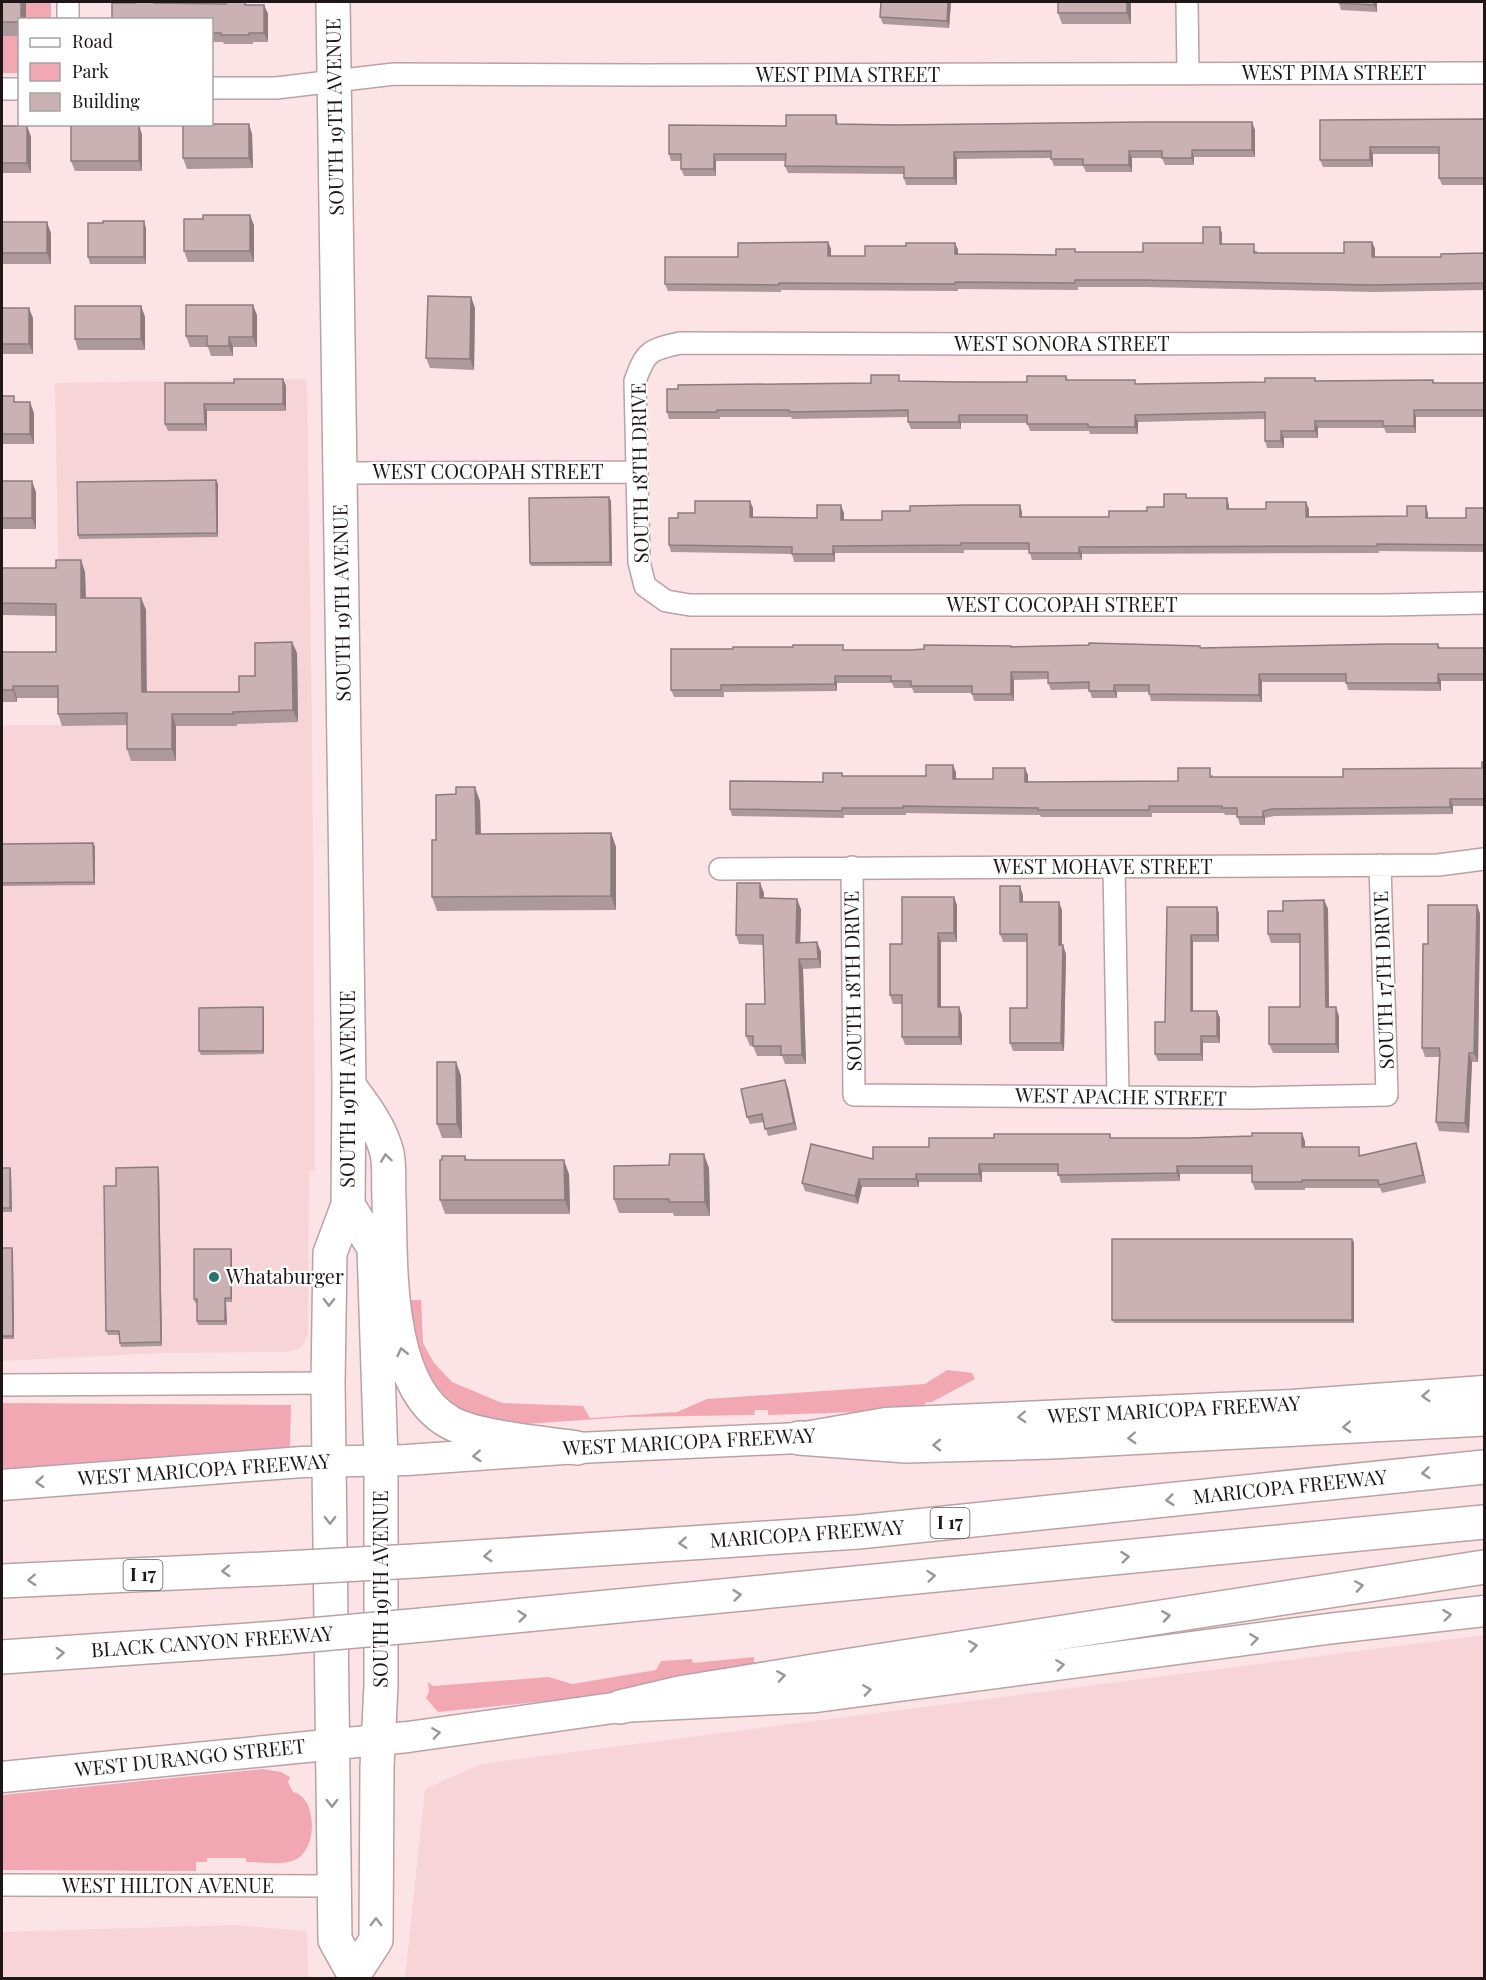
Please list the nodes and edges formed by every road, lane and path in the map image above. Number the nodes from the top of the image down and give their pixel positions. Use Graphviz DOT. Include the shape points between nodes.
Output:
graph roads {
  1 [pos="68,2"];
  2 [pos="333,2"];
  3 [pos="1187,2"];
  4 [pos="68,18"];
  5 [pos="1485,73"];
  6 [pos="1188,74"];
  7 [pos="335,82"];
  8 [pos="2,88"];
  9 [pos="18,88"];
  10 [pos="213,88"];
  11 [pos="1485,343"];
  12 [pos="643,359"];
  13 [pos="637,472"];
  14 [pos="339,473"];
  15 [pos="645,586"];
  16 [pos="1485,603"];
  17 [pos="1485,859"];
  18 [pos="1380,865"];
  19 [pos="852,867"];
  20 [pos="1114,867"];
  21 [pos="720,869"];
  22 [pos="349,1086"];
  23 [pos="854,1095"];
  24 [pos="1387,1095"];
  25 [pos="1118,1096"];
  26 [pos="348,1205"];
  27 [pos="328,1383"];
  28 [pos="2,1385"];
  29 [pos="1485,1391"];
  30 [pos="1485,1419"];
  31 [pos="799,1438"];
  32 [pos="577,1448"];
  33 [pos="381,1460"];
  34 [pos="329,1462"];
  35 [pos="1485,1467"];
  36 [pos="2,1485"];
  37 [pos="1485,1522"];
  38 [pos="1485,1567"];
  39 [pos="2,1581"];
  40 [pos="1485,1611"];
  41 [pos="2,1657"];
  42 [pos="620,1707"];
  43 [pos="378,1740"];
  44 [pos="331,1744"];
  45 [pos="2,1777"];
  46 [pos="2,1885"];
  47 [pos="334,1886"];
  48 [pos="354,1976"];
  1 -- 4 [label="street"];
  2 -- 7 [label="main road, SOUTH 19TH AVENUE"];
  3 -- 6 [label="street"];
  5 -- 6 [label="street, WEST PIMA STREET"];
  6 -- 7 [label="street, WEST PIMA STREET" via="394,74"];
  7 -- 10 [label="street, WEST PIMA STREET" via="276,88"];
  7 -- 14 [label="main road, SOUTH 19TH AVENUE"];
  8 -- 9 [label="street"];
  11 -- 12 [label="street, WEST SONORA STREET" via="680,343 656,348"];
  12 -- 13 [label="street, SOUTH 18TH DRIVE" via="635,381"];
  13 -- 14 [label="street, WEST COCOPAH STREET"];
  13 -- 15 [label="street, SOUTH 18TH DRIVE" via="639,562"];
  14 -- 22 [label="main road, SOUTH 19TH AVENUE"];
  15 -- 16 [label="street, WEST COCOPAH STREET" via="666,600 690,605"];
  17 -- 18 [label="street, WEST MOHAVE STREET" via="1438,865"];
  18 -- 20 [label="street, WEST MOHAVE STREET"];
  18 -- 24 [label="street, SOUTH 17TH DRIVE"];
  19 -- 20 [label="street, WEST MOHAVE STREET"];
  19 -- 21 [label="street, WEST MOHAVE STREET"];
  19 -- 23 [label="street, SOUTH 18TH DRIVE"];
  20 -- 25 [label="street"];
  22 -- 26 [label="main road, SOUTH 19TH AVENUE"];
  32 -- 22 [label="main road, one-way" via="496,1435 451,1423 428,1404 413,1381 397,1331 387,1154 365,1107"];
  23 -- 25 [label="street, WEST APACHE STREET"];
  24 -- 25 [label="street, WEST APACHE STREET"];
  26 -- 27 [label="main road, SOUTH 19TH AVENUE, one-way" via="330,1253"];
  26 -- 33 [label="main road, SOUTH 19TH AVENUE" via="374,1248"];
  27 -- 28 [label="street"];
  27 -- 34 [label="main road, SOUTH 19TH AVENUE"];
  29 -- 31 [label="main road, WEST MARICOPA FREEWAY, one-way" via="1292,1405 886,1423"];
  30 -- 31 [label="main road, one-way" via="1052,1442 906,1446"];
  31 -- 32 [label="main road, WEST MARICOPA FREEWAY"];
  32 -- 33 [label="main road, WEST MARICOPA FREEWAY, one-way"];
  33 -- 34 [label="main road, WEST MARICOPA FREEWAY"];
  33 -- 43 [label="main road, SOUTH 19TH AVENUE"];
  34 -- 36 [label="main road, WEST MARICOPA FREEWAY, one-way"];
  34 -- 44 [label="main road, SOUTH 19TH AVENUE, one-way"];
  35 -- 39 [label="main road, MARICOPA FREEWAY / I 17, one-way, bridge" via="858,1532 415,1561"];
  41 -- 37 [label="main road, BLACK CANYON FREEWAY, one-way, bridge" via="422,1625"];
  42 -- 38 [label="main road, one-way" via="808,1671"];
  42 -- 40 [label="main road, one-way" via="816,1697"];
  43 -- 42 [label="main road, one-way"];
  43 -- 44 [label="main road, WEST DURANGO STREET"];
  48 -- 43 [label="main road, SOUTH 19TH AVENUE, one-way" via="376,1940"];
  44 -- 45 [label="main road, WEST DURANGO STREET"];
  44 -- 47 [label="main road, SOUTH 19TH AVENUE, one-way"];
  46 -- 47 [label="street, WEST HILTON AVENUE"];
  47 -- 48 [label="main road, SOUTH 19TH AVENUE" via="335,1940"];
}
